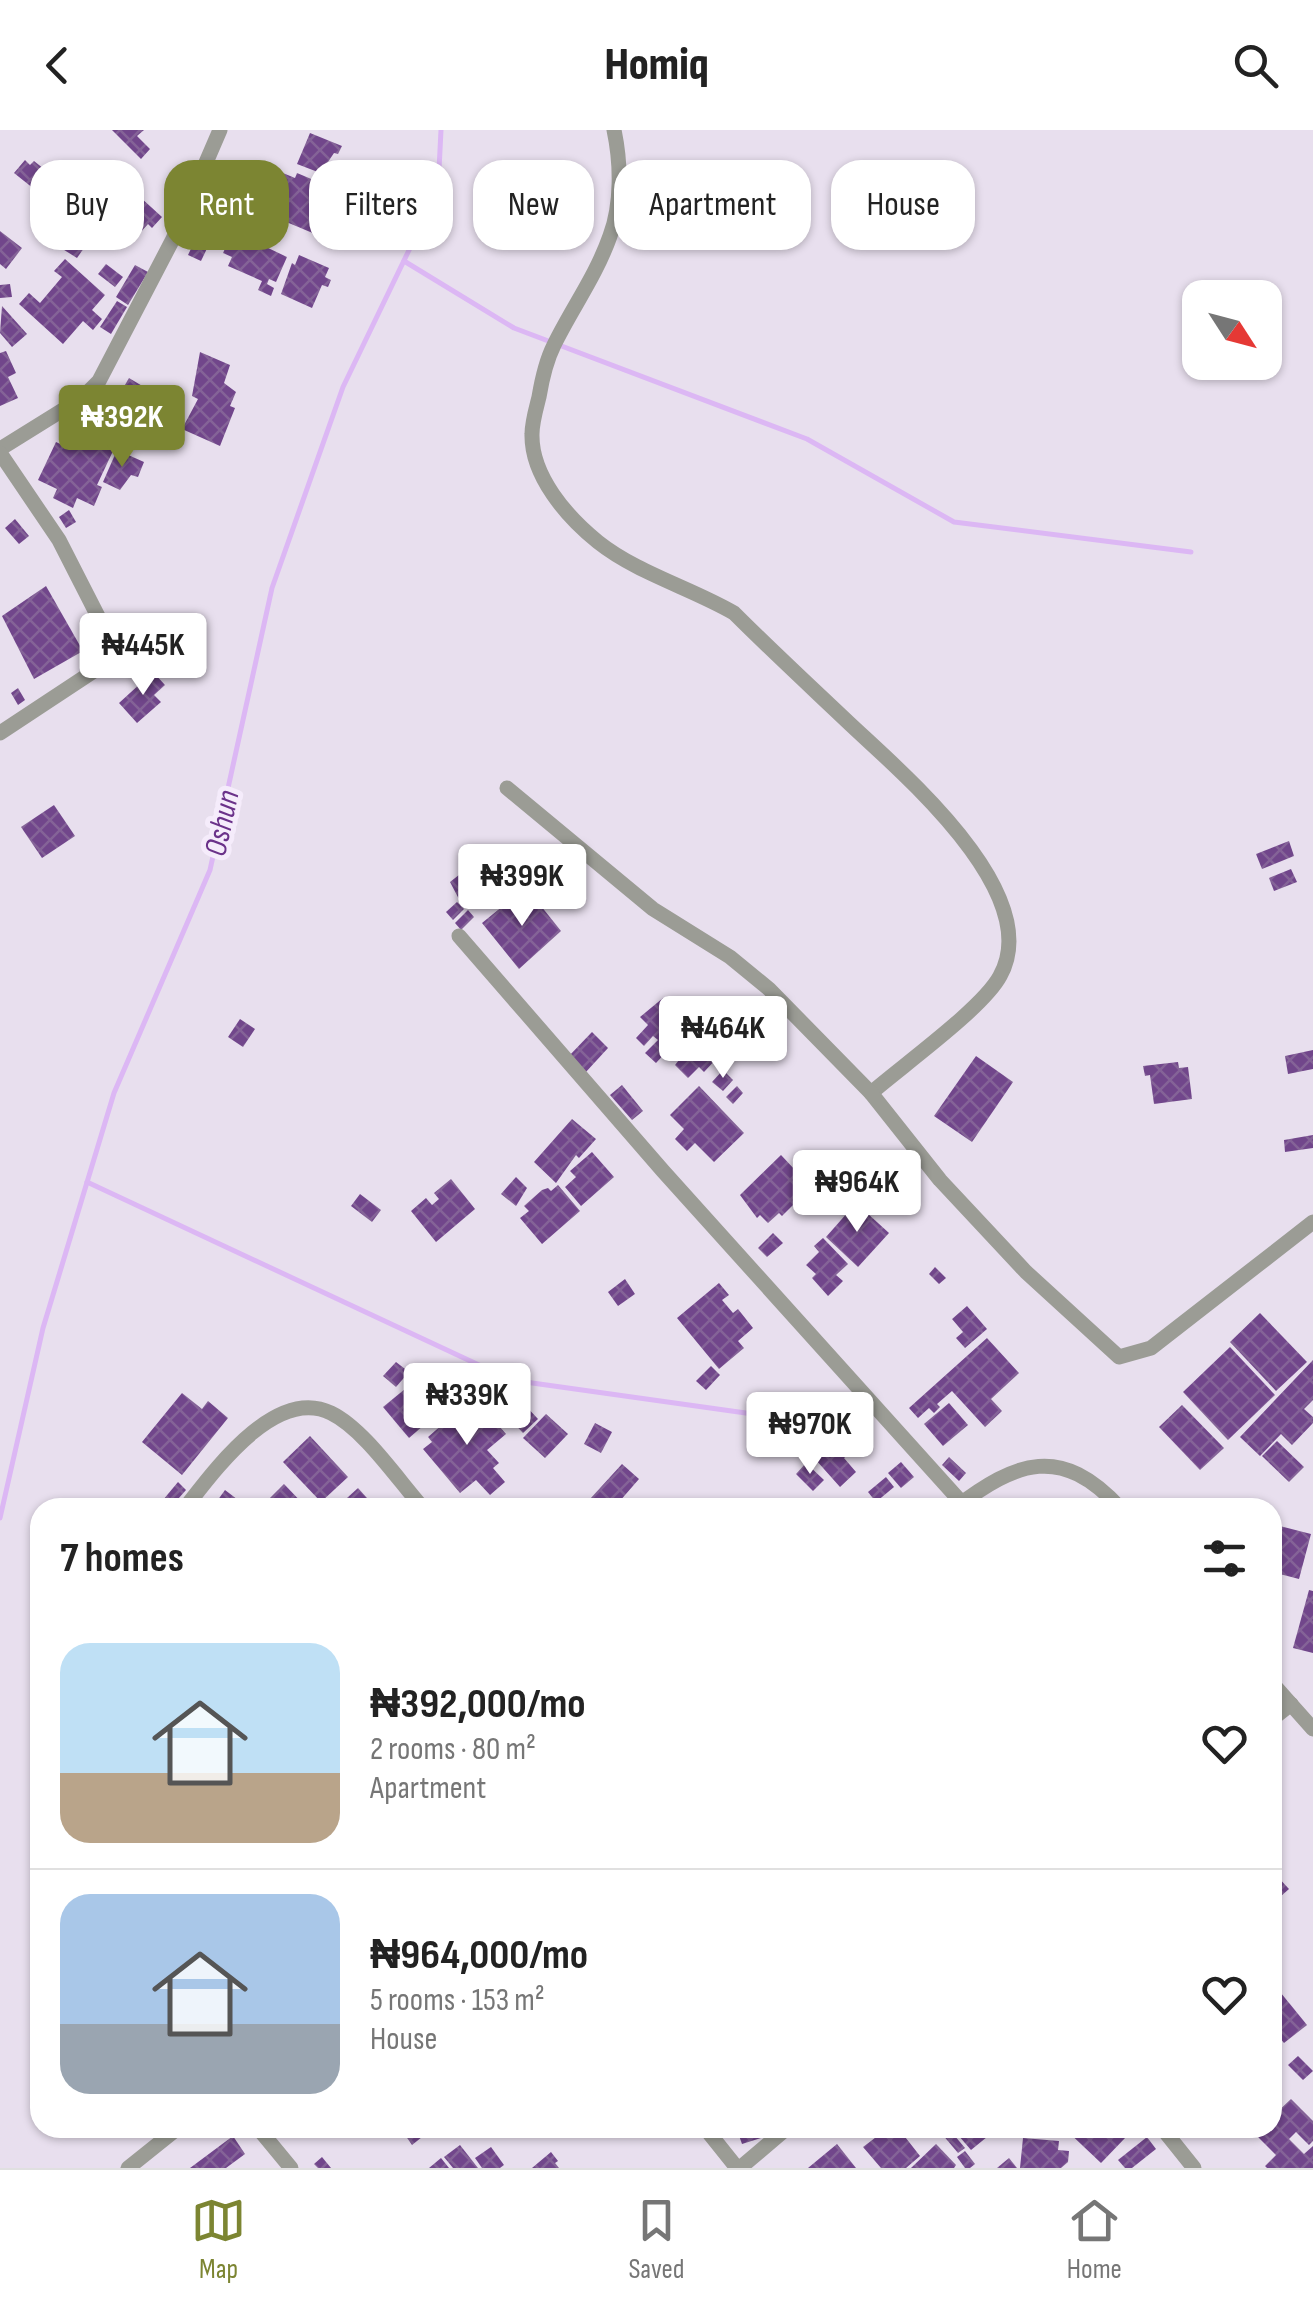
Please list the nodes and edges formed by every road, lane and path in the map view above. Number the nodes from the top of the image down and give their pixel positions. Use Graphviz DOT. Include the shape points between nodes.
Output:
graph roads {
  1 [pos="220,130"];
  2 [pos="614,130"];
  3 [pos="0,451"];
  4 [pos="0,733"];
  5 [pos="507,788"];
  6 [pos="459,936"];
  7 [pos="871,1093"];
  8 [pos="1310,1231"];
  9 [pos="193,1498"];
  10 [pos="414,1498"];
  11 [pos="953,1498"];
  12 [pos="970,1498"];
  13 [pos="1108,1498"];
  14 [pos="1282,1694"];
  15 [pos="1291,1704"];
  16 [pos="1282,1711"];
  17 [pos="1313,1729"];
  18 [pos="166,2138"];
  19 [pos="266,2138"];
  20 [pos="713,2138"];
  21 [pos="775,2138"];
  22 [pos="1170,2138"];
  23 [pos="128,2168"];
  24 [pos="291,2168"];
  25 [pos="738,2168"];
  26 [pos="1194,2168"];
  1 -- 3 [label="street" via="99,381"];
  2 -- 7 [label="street" via="621,163 612,232 544,371 532,433 545,480 574,522 616,555 734,614 932,802 997,892 1008,931 1000,978"];
  3 -- 4 [label="street" via="60,540 112,651 106,663"];
  5 -- 7 [label="street" via="653,909 730,957"];
  6 -- 11 [label="street"];
  7 -- 8 [label="street" via="1026,1272 1119,1357 1151,1348"];
  9 -- 10 [label="street" via="246,1436 309,1407 334,1414"];
  12 -- 13 [label="street" via="1034,1464 1080,1476"];
  14 -- 15 [label="street"];
  15 -- 16 [label="street"];
  15 -- 17 [label="street"];
  18 -- 23 [label="street"];
  19 -- 24 [label="street"];
  20 -- 25 [label="street"];
  21 -- 25 [label="street"];
  22 -- 26 [label="street"];
}
